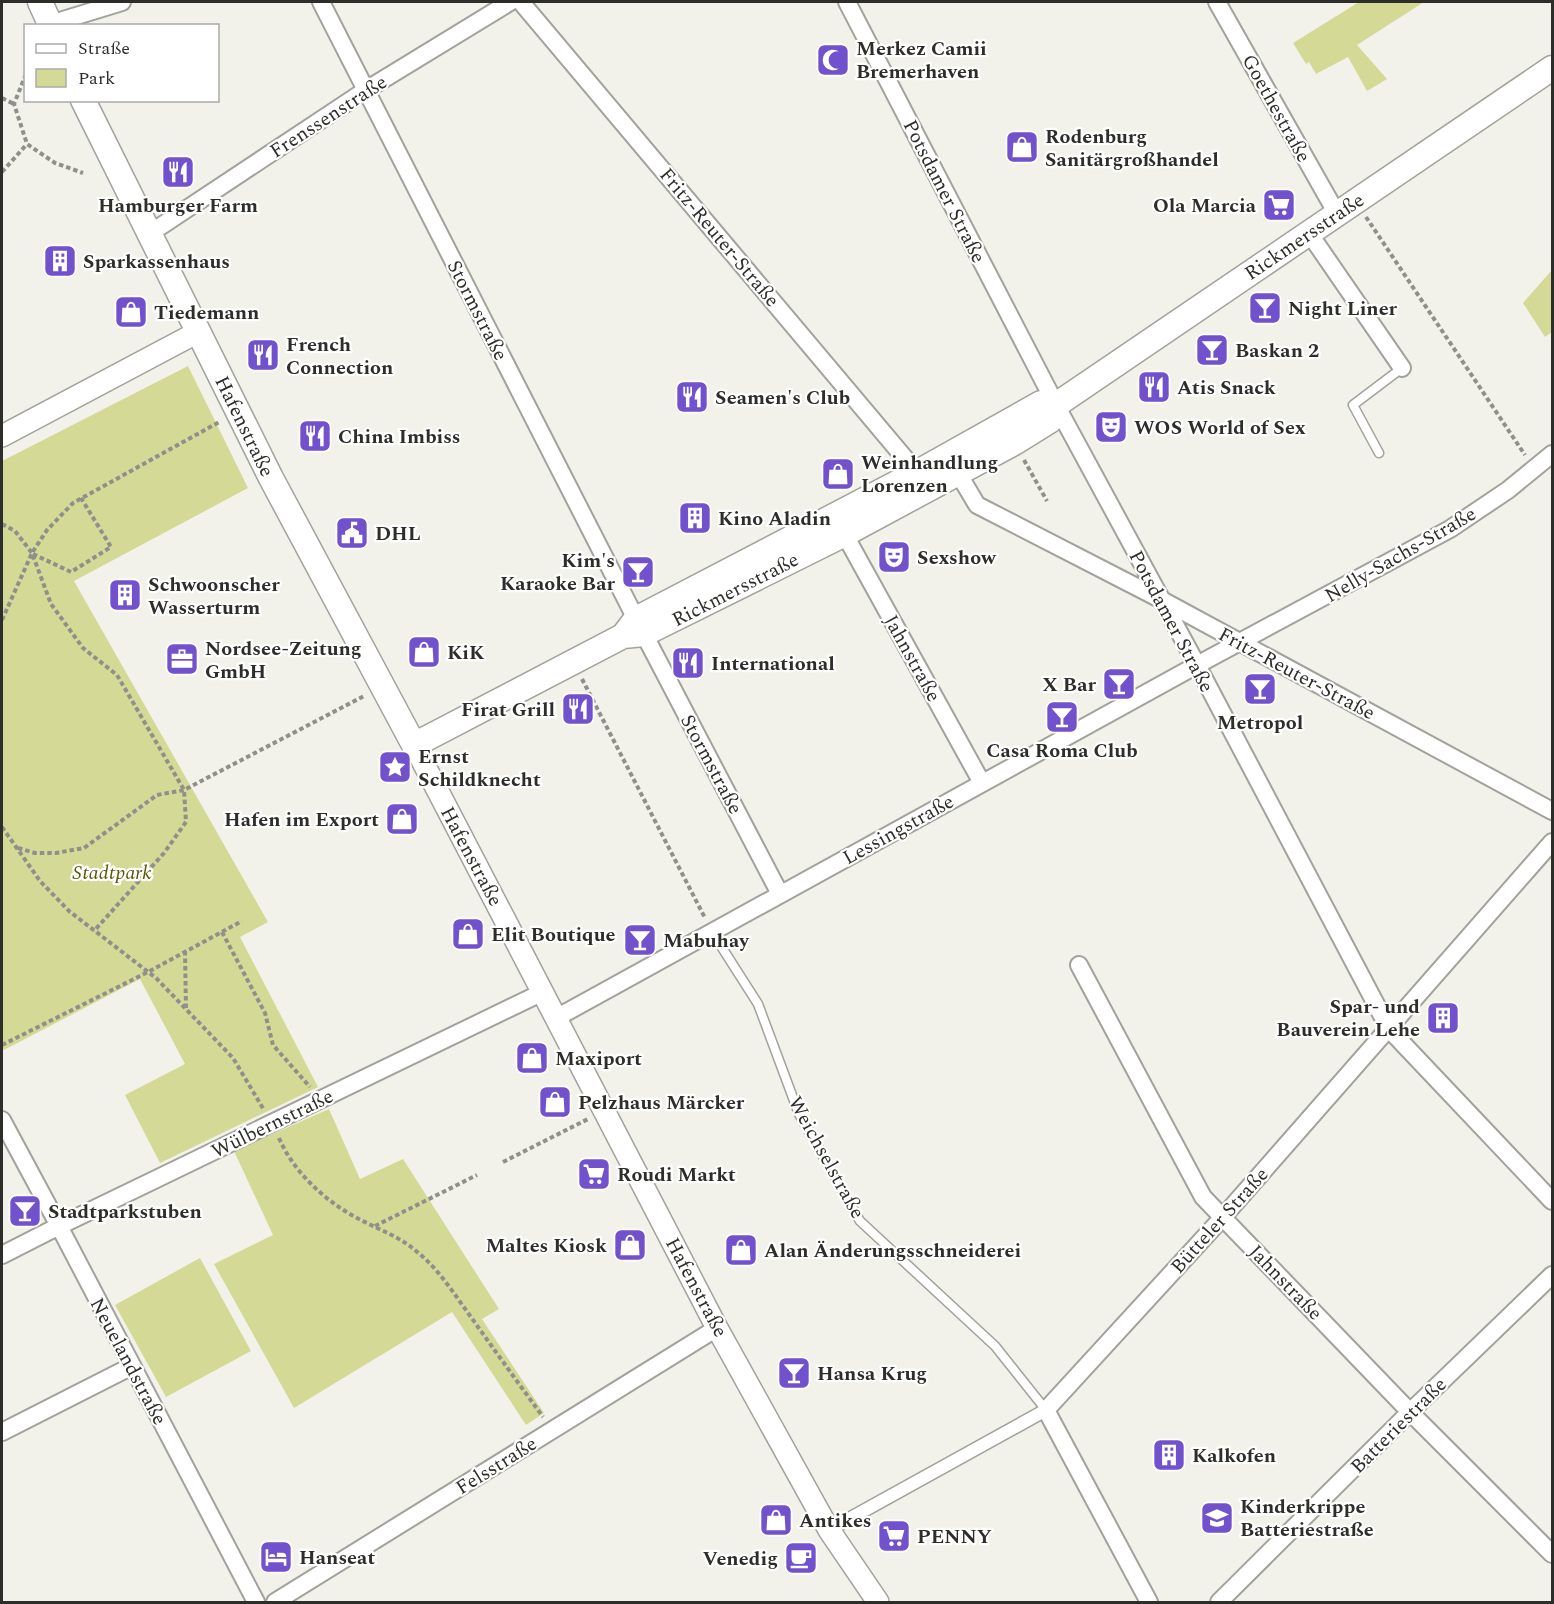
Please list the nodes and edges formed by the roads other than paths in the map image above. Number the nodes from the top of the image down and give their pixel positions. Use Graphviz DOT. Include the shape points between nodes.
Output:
graph roads {
  1 [pos="40,2"];
  2 [pos="122,2"];
  3 [pos="321,2"];
  4 [pos="510,2"];
  5 [pos="521,2"];
  6 [pos="847,2"];
  7 [pos="1217,2"];
  8 [pos="50,17"];
  9 [pos="1552,68"];
  10 [pos="366,90"];
  11 [pos="84,102"];
  12 [pos="1346,208"];
  13 [pos="1309,233"];
  14 [pos="149,234"];
  15 [pos="198,332"];
  16 [pos="1402,368"];
  17 [pos="1056,405"];
  18 [pos="2,436"];
  19 [pos="1378,453"];
  20 [pos="1552,454"];
  21 [pos="958,473"];
  22 [pos="923,480"];
  23 [pos="840,525"];
  24 [pos="1160,599"];
  25 [pos="634,630"];
  26 [pos="1240,642"];
  27 [pos="1197,665"];
  28 [pos="414,746"];
  29 [pos="982,783"];
  30 [pos="1552,811"];
  31 [pos="1552,842"];
  32 [pos="780,894"];
  33 [pos="712,932"];
  34 [pos="1079,965"];
  35 [pos="543,992"];
  36 [pos="556,1018"];
  37 [pos="1389,1029"];
  38 [pos="2,1120"];
  39 [pos="1552,1201"];
  40 [pos="1224,1217"];
  41 [pos="59,1226"];
  42 [pos="2,1256"];
  43 [pos="1552,1275"];
  44 [pos="717,1328"];
  45 [pos="132,1366"];
  46 [pos="1046,1410"];
  47 [pos="1410,1412"];
  48 [pos="2,1432"];
  49 [pos="829,1530"];
  50 [pos="1552,1554"];
  51 [pos="256,1602"];
  52 [pos="275,1602"];
  53 [pos="878,1602"];
  54 [pos="1149,1602"];
  55 [pos="1219,1602"];
  1 -- 8 [label="main road"];
  2 -- 8 [label="street"];
  3 -- 10 [label="street, Stormstraße"];
  4 -- 10 [label="street, Frenssenstraße"];
  5 -- 22 [label="street, Fritz-Reuter-Straße"];
  6 -- 17 [label="street, Potsdamer Straße"];
  7 -- 12 [label="street, Goethestraße"];
  9 -- 12 [label="main road, Rickmersstraße"];
  10 -- 14 [label="street, Frenssenstraße"];
  10 -- 25 [label="street, Stormstraße"];
  11 -- 14 [label="main road, Hafenstraße"];
  12 -- 13 [label="main road, Rickmersstraße"];
  13 -- 16 [label="street"];
  13 -- 17 [label="main road, Rickmersstraße"];
  14 -- 15 [label="main road, Hafenstraße"];
  15 -- 18 [label="street"];
  15 -- 28 [label="main road, Hafenstraße"];
  16 -- 19 [label="lane" via="1353,405"];
  17 -- 21 [label="main road, Rickmersstraße" via="1051,420"];
  17 -- 22 [label="main road, Rickmersstraße" via="1041,403"];
  17 -- 24 [label="street, Potsdamer Straße"];
  20 -- 26 [label="street, Nelly-Sachs-Straße" via="1450,529"];
  21 -- 22 [label="main road, Rickmersstraße"];
  21 -- 24 [label="street, Fritz-Reuter-Straße" via="977,505"];
  22 -- 23 [label="main road, Rickmersstraße"];
  23 -- 25 [label="main road, Rickmersstraße"];
  23 -- 29 [label="street, Jahnstraße"];
  24 -- 26 [label="street, Fritz-Reuter-Straße"];
  24 -- 27 [label="street, Potsdamer Straße"];
  25 -- 28 [label="main road, Rickmersstraße"];
  25 -- 32 [label="street, Stormstraße"];
  26 -- 27 [label="street, Lessingstraße"];
  26 -- 30 [label="street, Fritz-Reuter-Straße"];
  27 -- 29 [label="street, Lessingstraße"];
  27 -- 37 [label="street, Potsdamer Straße"];
  28 -- 35 [label="street, Hafenstraße"];
  29 -- 32 [label="street, Lessingstraße"];
  31 -- 37 [label="street, Bütteler Straße"];
  32 -- 33 [label="street, Lessingstraße"];
  33 -- 36 [label="street, Lessingstraße"];
  33 -- 46 [label="lane, Weichselstraße" via="758,1004 799,1114 860,1221 995,1346"];
  34 -- 40 [label="street, Jahnstraße" via="1203,1197"];
  35 -- 36 [label="street, Hafenstraße"];
  35 -- 41 [label="street, Wülbernstraße"];
  36 -- 44 [label="street, Hafenstraße"];
  37 -- 39 [label="street, Potsdamer Straße"];
  37 -- 40 [label="street, Bütteler Straße"];
  38 -- 41 [label="street, Neuelandstraße"];
  40 -- 46 [label="street, Bütteler Straße"];
  40 -- 47 [label="street, Jahnstraße"];
  41 -- 42 [label="street, Wülbernstraße"];
  41 -- 45 [label="street, Neuelandstraße"];
  43 -- 47 [label="street, Batteriestraße"];
  44 -- 49 [label="street, Hafenstraße"];
  44 -- 52 [label="street, Felsstraße"];
  45 -- 48 [label="street"];
  45 -- 51 [label="street, Neuelandstraße"];
  46 -- 49 [label="street, Bütteler Straße"];
  46 -- 54 [label="street, Weichselstraße"];
  47 -- 50 [label="street, Jahnstraße"];
  47 -- 55 [label="street, Batteriestraße"];
  49 -- 53 [label="street, Hafenstraße"];
}
